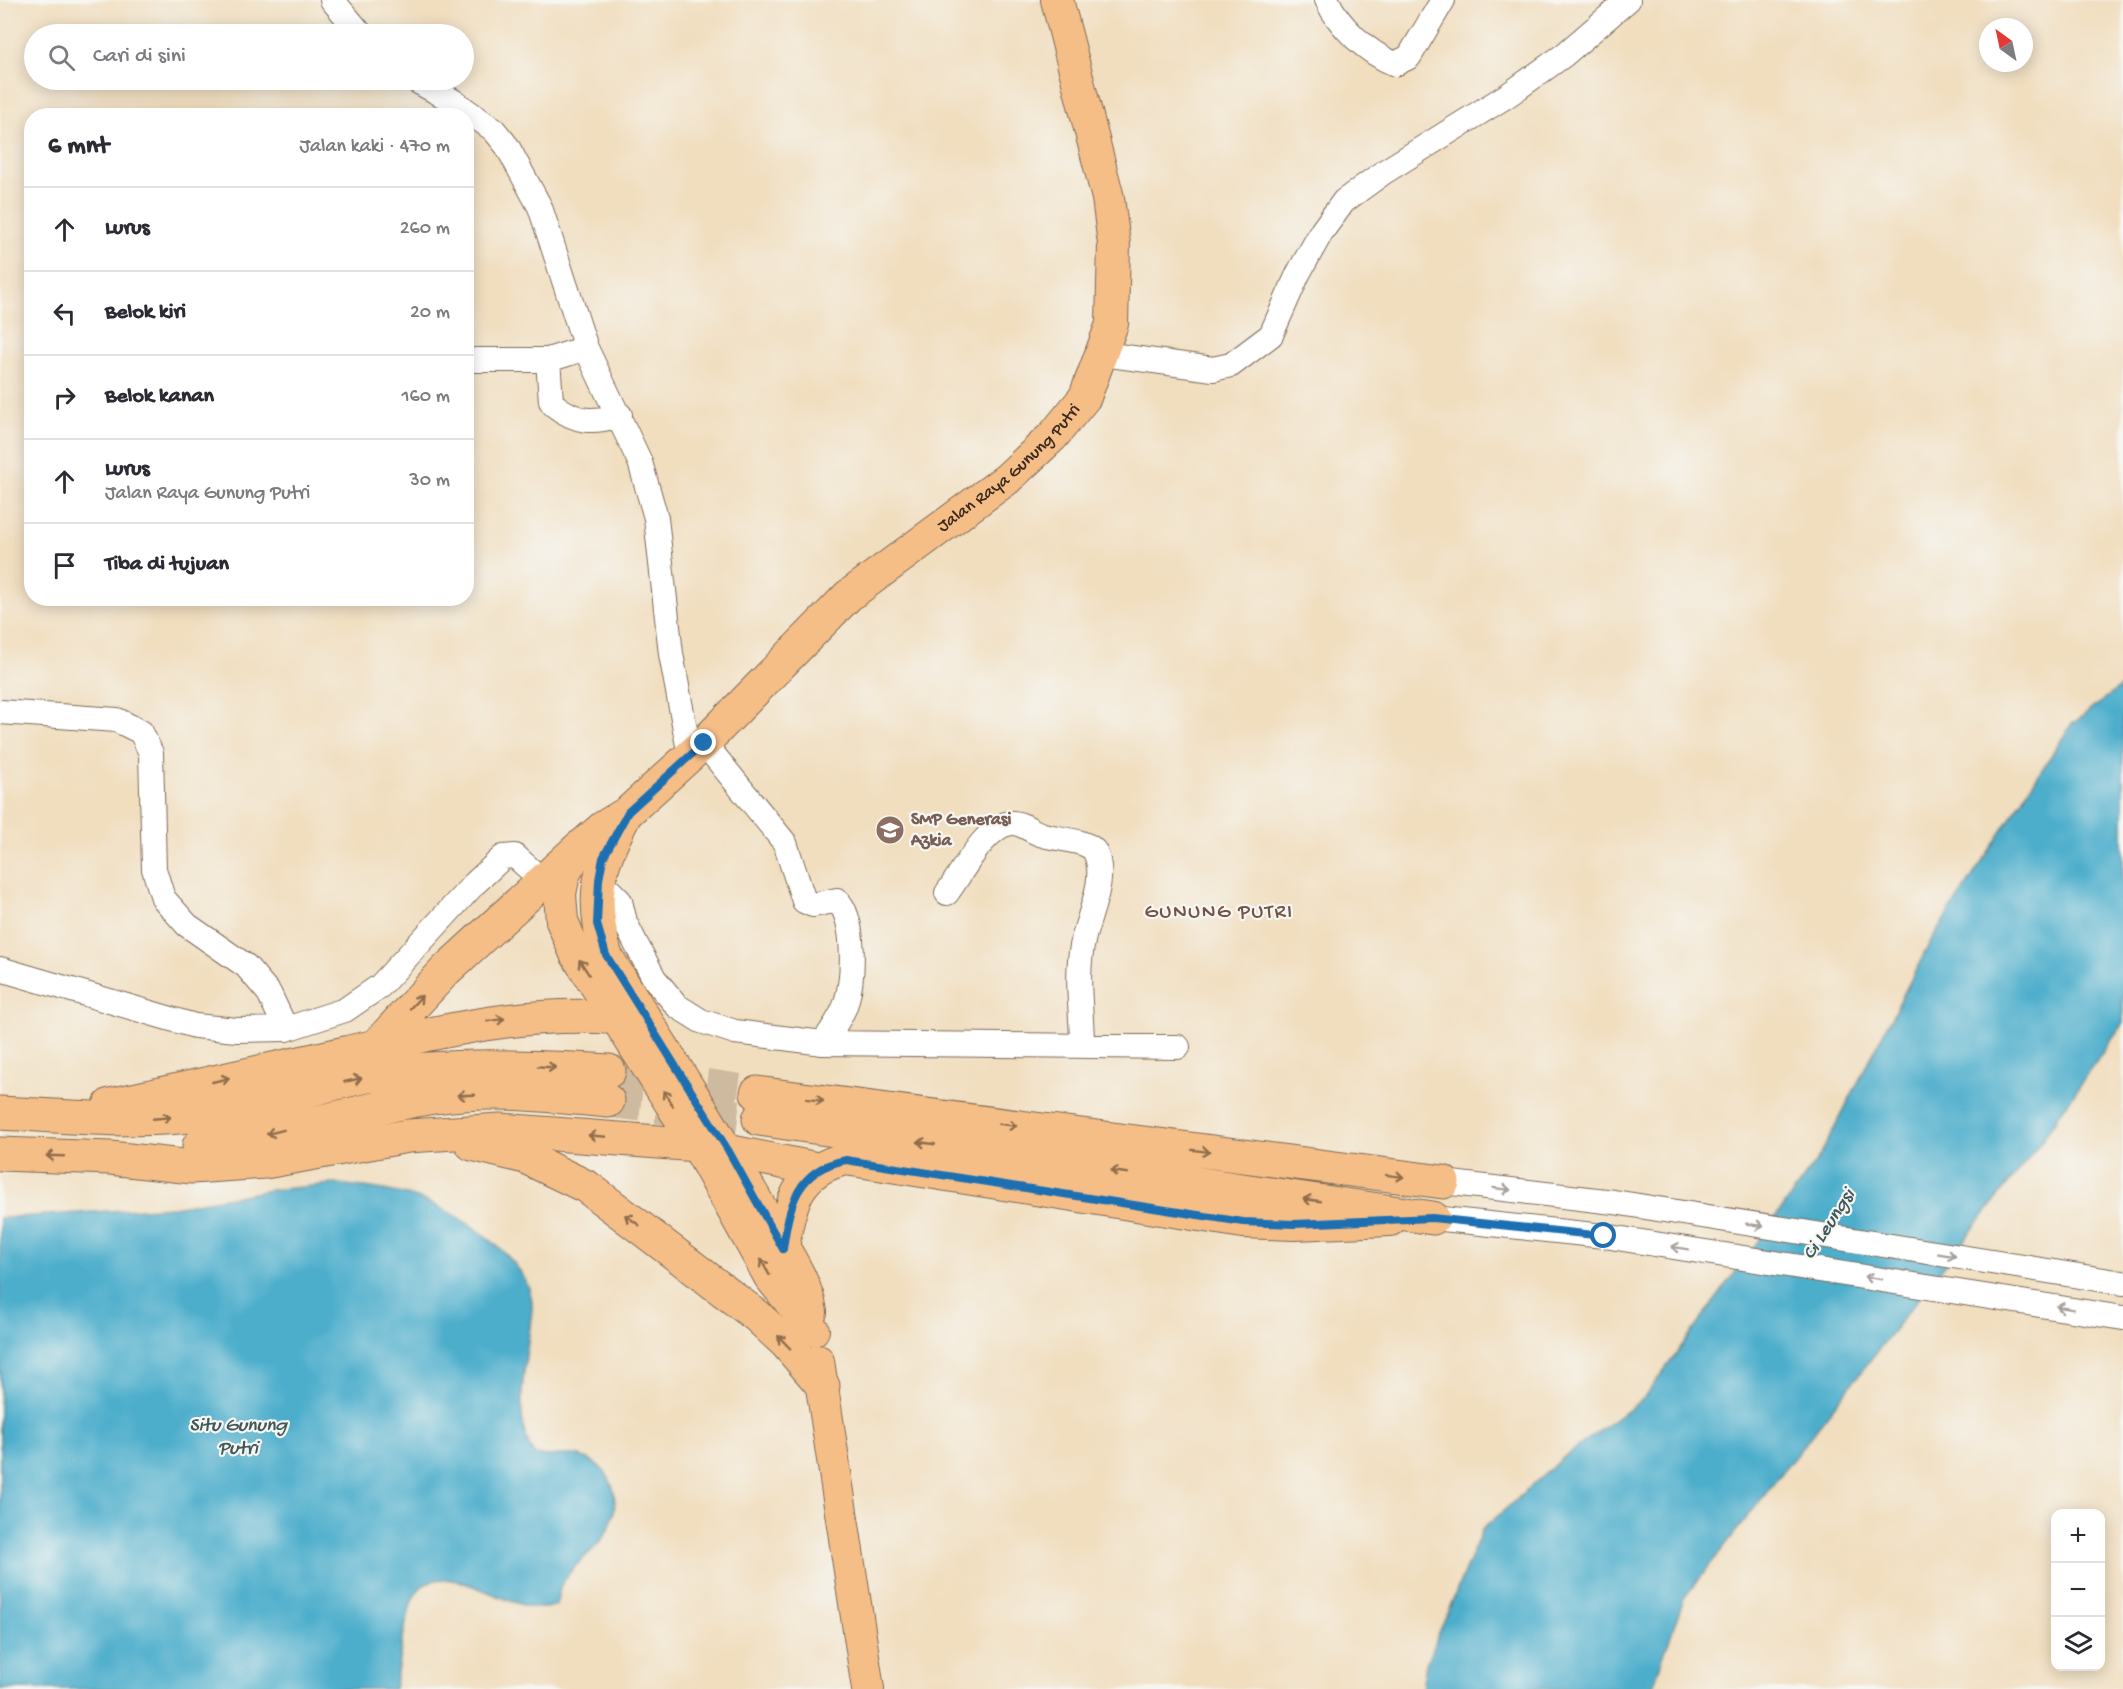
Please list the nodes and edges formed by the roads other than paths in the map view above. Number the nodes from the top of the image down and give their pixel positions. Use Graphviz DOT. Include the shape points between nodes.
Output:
graph roads {
  1 [pos="332,0"];
  2 [pos="1057,0"];
  3 [pos="1327,0"];
  4 [pos="1443,0"];
  5 [pos="1628,0"];
  6 [pos="352,24"];
  7 [pos="433,90"];
  8 [pos="463,108"];
  9 [pos="474,116"];
  10 [pos="586,348"];
  11 [pos="1103,354"];
  12 [pos="476,360"];
  13 [pos="548,360"];
  14 [pos="620,415"];
  15 [pos="0,712"];
  16 [pos="697,749"];
  17 [pos="628,812"];
  18 [pos="580,847"];
  19 [pos="599,880"];
  20 [pos="543,881"];
  21 [pos="947,893"];
  22 [pos="0,969"];
  23 [pos="631,1018"];
  24 [pos="286,1029"];
  25 [pos="823,1043"];
  26 [pos="377,1046"];
  27 [pos="1082,1046"];
  28 [pos="1178,1047"];
  29 [pos="0,1113"];
  30 [pos="62,1116"];
  31 [pos="408,1136"];
  32 [pos="713,1147"];
  33 [pos="0,1154"];
  34 [pos="110,1158"];
  35 [pos="817,1169"];
  36 [pos="1443,1182"];
  37 [pos="1432,1218"];
  38 [pos="783,1249"];
  39 [pos="2123,1283"];
  40 [pos="2123,1317"];
  41 [pos="813,1330"];
  42 [pos="823,1386"];
  43 [pos="867,1689"];
  1 -- 6 [label="street"];
  2 -- 11 [label="main road, Jalan Raya Gunung Putri" via="1110,210 1114,294 1112,324"];
  3 -- 4 [label="street" via="1333,14 1377,57 1395,64 1409,57"];
  5 -- 11 [label="street" via="1508,96 1344,201 1298,274 1271,335 1252,352 1231,365 1213,369"];
  7 -- 8 [label="street"];
  9 -- 10 [label="street" via="494,130 507,146 540,207"];
  10 -- 13 [label="street"];
  10 -- 14 [label="street"];
  11 -- 16 [label="main road, Jalan Raya Gunung Putri" via="1085,397 1053,436 1007,479 848,596"];
  12 -- 13 [label="street"];
  13 -- 14 [label="street" via="554,405 587,422"];
  14 -- 16 [label="street" via="640,462 656,518 671,654"];
  15 -- 24 [label="street" via="117,720 141,732 151,753 154,869 163,898 187,924 246,966 268,993"];
  16 -- 17 [label="main road, Jalan Raya Gunung Putri"];
  16 -- 25 [label="street" via="785,843 804,901 813,905 837,900 849,916 852,972 846,1003"];
  17 -- 18 [label="main road"];
  17 -- 19 [label="main road" via="603,858"];
  18 -- 20 [label="highway"];
  23 -- 18 [label="main road, one-way" via="576,954 562,921 560,894 564,874"];
  19 -- 23 [label="main road" via="597,924"];
  19 -- 25 [label="street" via="620,901 625,922 654,978 677,1006 701,1021 735,1032"];
  20 -- 24 [label="street" via="515,856 503,857 380,986 345,1010"];
  26 -- 20 [label="highway, one-way" via="446,970"];
  21 -- 27 [label="street" via="987,836 1000,827 1012,823 1043,835 1090,845 1095,852 1098,885 1079,965"];
  22 -- 24 [label="street" via="195,1026"];
  26 -- 23 [label="highway, one-way" via="428,1032 516,1017"];
  23 -- 32 [label="main road"];
  25 -- 27 [label="street"];
  30 -- 26 [label="highway, one-way"];
  27 -- 28 [label="street"];
  29 -- 30 [label="highway"];
  30 -- 34 [label="highway, one-way" via="126,1121 210,1114 367,1077 445,1066 514,1065 609,1086 437,1096 239,1141"];
  32 -- 31 [label="highway, one-way" via="501,1130"];
  31 -- 34 [label="highway" via="265,1162 202,1167"];
  42 -- 31 [label="highway, one-way" via="757,1316 587,1187 525,1157 476,1144"];
  32 -- 35 [label="highway"];
  32 -- 38 [label="main road"];
  41 -- 32 [label="main road, one-way" via="771,1277"];
  34 -- 33 [label="highway, one-way"];
  35 -- 37 [label="main road" via="846,1160 1243,1222 1294,1224"];
  35 -- 38 [label="main road" via="805,1181 788,1213"];
  37 -- 36 [label="highway, one-way" via="758,1106"];
  36 -- 39 [label="street, one-way" via="1614,1202"];
  40 -- 37 [label="street, one-way" via="1604,1236"];
  38 -- 41 [label="main road" via="809,1299"];
  41 -- 42 [label="main road"];
  42 -- 43 [label="main road"];
}
